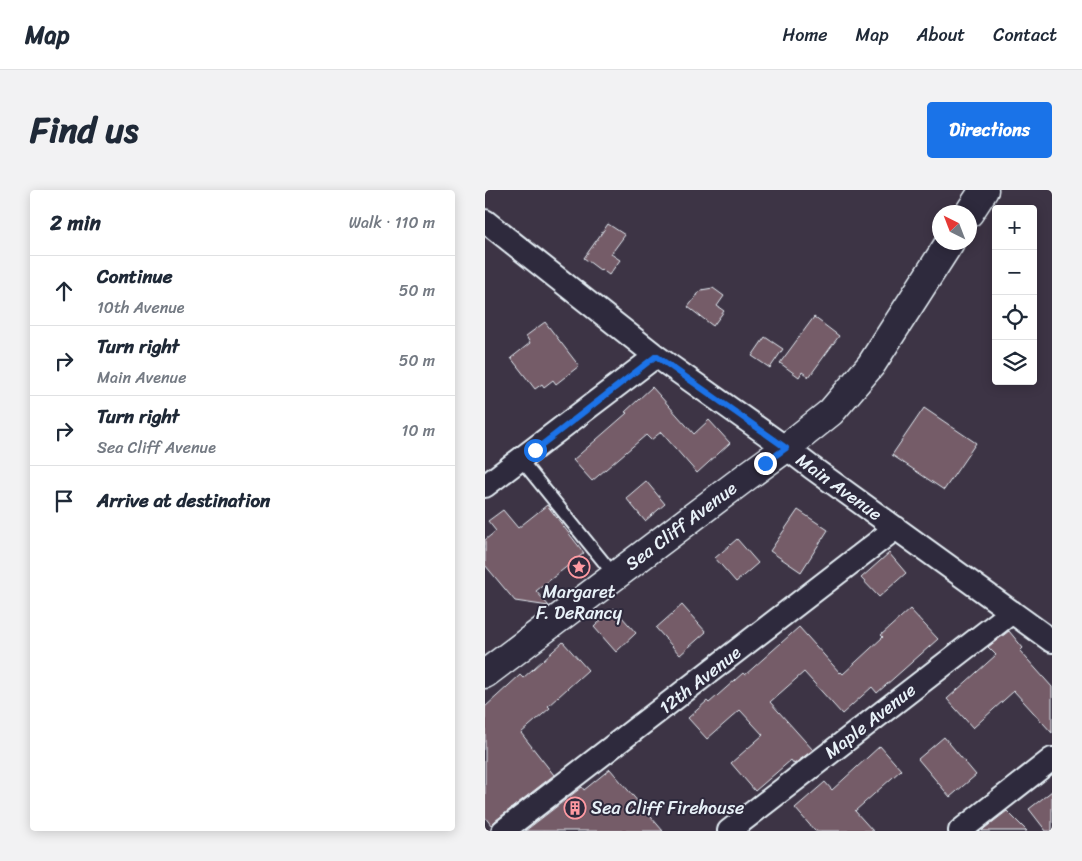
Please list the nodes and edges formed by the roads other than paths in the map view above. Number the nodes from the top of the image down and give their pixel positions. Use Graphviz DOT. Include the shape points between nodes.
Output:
graph roads {
  1 [pos="984,190"];
  2 [pos="974,205"];
  3 [pos="485,220"];
  4 [pos="945,250"];
  5 [pos="656,356"];
  6 [pos="786,448"];
  7 [pos="521,460"];
  8 [pos="485,486"];
  9 [pos="896,528"];
  10 [pos="615,576"];
  11 [pos="1012,612"];
  12 [pos="1052,641"];
  13 [pos="485,674"];
  14 [pos="1052,760"];
  15 [pos="503,831"];
  16 [pos="729,831"];
  17 [pos="960,831"];
  1 -- 2 [label="street"];
  3 -- 5 [label="street, Main Avenue"];
  4 -- 6 [label="street, Sea Cliff Avenue" via="871,365 831,412"];
  5 -- 6 [label="street, Main Avenue"];
  5 -- 7 [label="street"];
  6 -- 9 [label="street, Main Avenue"];
  6 -- 10 [label="street, Sea Cliff Avenue"];
  7 -- 8 [label="street"];
  7 -- 10 [label="lane"];
  9 -- 11 [label="street, Main Avenue"];
  9 -- 15 [label="street, 12th Avenue"];
  10 -- 13 [label="street, Sea Cliff Avenue"];
  11 -- 12 [label="street, Main Avenue"];
  11 -- 16 [label="street, Maple Avenue"];
  14 -- 17 [label="street"];
}
